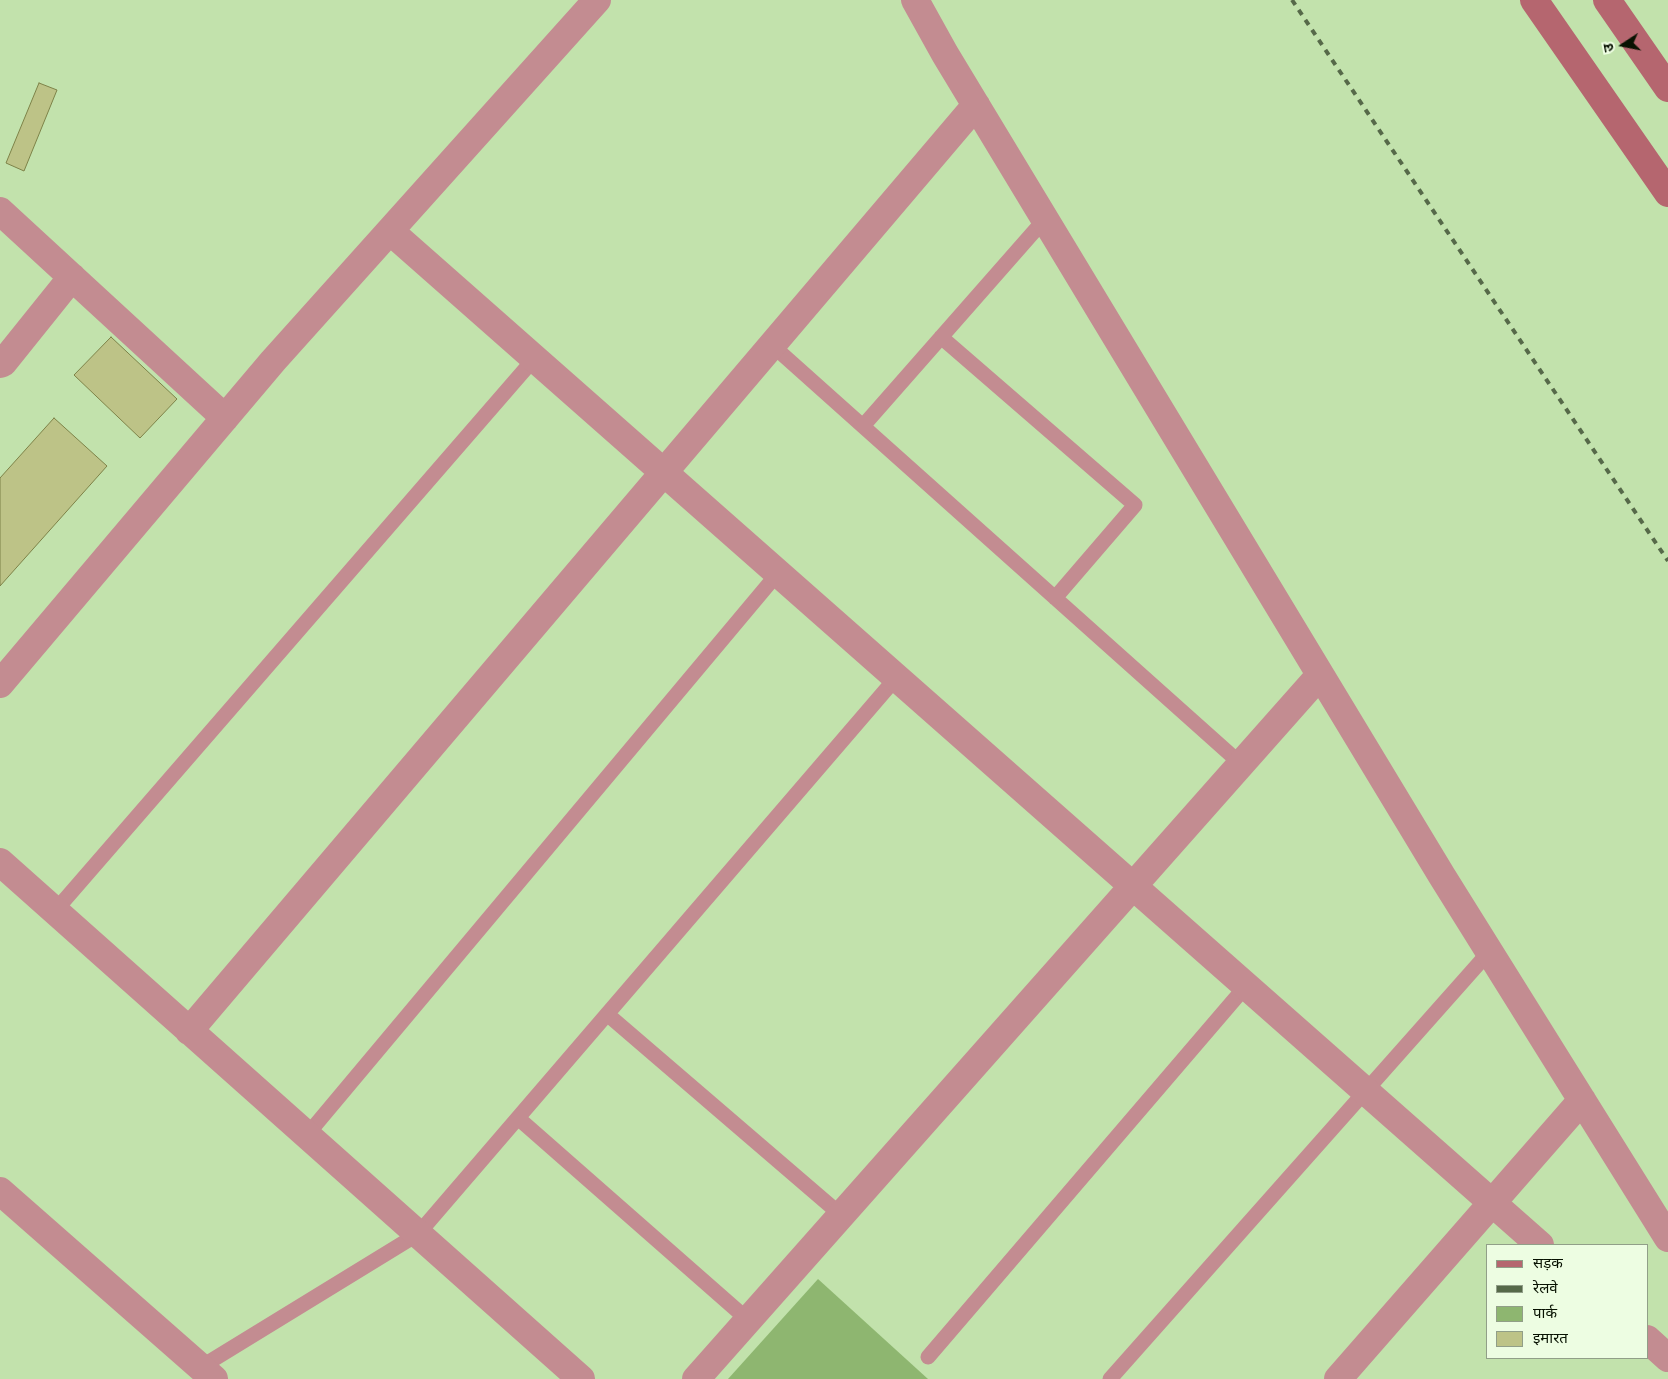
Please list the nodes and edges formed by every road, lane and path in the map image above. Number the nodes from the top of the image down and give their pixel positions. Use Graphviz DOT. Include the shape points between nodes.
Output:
graph roads {
  1 [pos="597,0"];
  2 [pos="915,0"];
  3 [pos="1534,0"];
  4 [pos="1607,0"];
  5 [pos="1668,88"];
  6 [pos="976,106"];
  7 [pos="1668,194"];
  8 [pos="0,211"];
  9 [pos="1045,219"];
  10 [pos="390,231"];
  11 [pos="72,277"];
  12 [pos="941,337"];
  13 [pos="772,345"];
  14 [pos="534,359"];
  15 [pos="0,364"];
  16 [pos="225,418"];
  17 [pos="863,426"];
  18 [pos="664,473"];
  19 [pos="778,573"];
  20 [pos="1055,598"];
  21 [pos="1320,675"];
  22 [pos="896,678"];
  23 [pos="0,684"];
  24 [pos="1241,764"];
  25 [pos="0,862"];
  26 [pos="1133,886"];
  27 [pos="55,911"];
  28 [pos="1489,952"];
  29 [pos="1246,986"];
  30 [pos="607,1014"];
  31 [pos="190,1031"];
  32 [pos="1365,1091"];
  33 [pos="1582,1100"];
  34 [pos="518,1118"];
  35 [pos="308,1135"];
  36 [pos="0,1190"];
  37 [pos="1492,1203"];
  38 [pos="841,1215"];
  39 [pos="418,1234"];
  40 [pos="1668,1238"];
  41 [pos="1539,1244"];
  42 [pos="748,1320"];
  43 [pos="1648,1340"];
  44 [pos="928,1357"];
  45 [pos="1668,1358"];
  46 [pos="207,1373"];
  47 [pos="581,1379"];
  48 [pos="696,1379"];
  49 [pos="1110,1379"];
  50 [pos="1338,1379"];
  1 -- 10 [label="street"];
  2 -- 6 [label="street"];
  3 -- 7 [label="street"];
  4 -- 5 [label="street"];
  6 -- 9 [label="street"];
  6 -- 13 [label="street"];
  8 -- 11 [label="street"];
  9 -- 12 [label="lane"];
  9 -- 21 [label="street"];
  10 -- 14 [label="street"];
  10 -- 16 [label="street"];
  11 -- 15 [label="street"];
  11 -- 16 [label="street"];
  12 -- 17 [label="lane"];
  12 -- 20 [label="lane" via="1135,505"];
  13 -- 17 [label="lane"];
  13 -- 18 [label="street"];
  14 -- 18 [label="street"];
  14 -- 27 [label="lane"];
  16 -- 23 [label="street"];
  17 -- 20 [label="lane"];
  18 -- 19 [label="street"];
  18 -- 31 [label="street"];
  19 -- 22 [label="street"];
  19 -- 35 [label="lane"];
  20 -- 24 [label="lane"];
  21 -- 24 [label="street"];
  21 -- 28 [label="street"];
  22 -- 26 [label="street"];
  22 -- 30 [label="lane"];
  24 -- 26 [label="street"];
  25 -- 27 [label="street"];
  26 -- 29 [label="street"];
  26 -- 38 [label="street"];
  27 -- 31 [label="street"];
  28 -- 32 [label="lane"];
  28 -- 33 [label="street"];
  29 -- 32 [label="street"];
  29 -- 44 [label="lane"];
  30 -- 34 [label="lane"];
  30 -- 38 [label="lane"];
  31 -- 35 [label="street"];
  32 -- 37 [label="street"];
  32 -- 49 [label="lane"];
  33 -- 37 [label="street"];
  33 -- 40 [label="street"];
  34 -- 39 [label="lane"];
  34 -- 42 [label="lane"];
  35 -- 39 [label="street"];
  36 -- 46 [label="street"];
  37 -- 41 [label="street"];
  37 -- 50 [label="street"];
  38 -- 42 [label="street"];
  39 -- 46 [label="lane"];
  39 -- 47 [label="street"];
  42 -- 48 [label="street"];
  43 -- 45 [label="street"];
}
